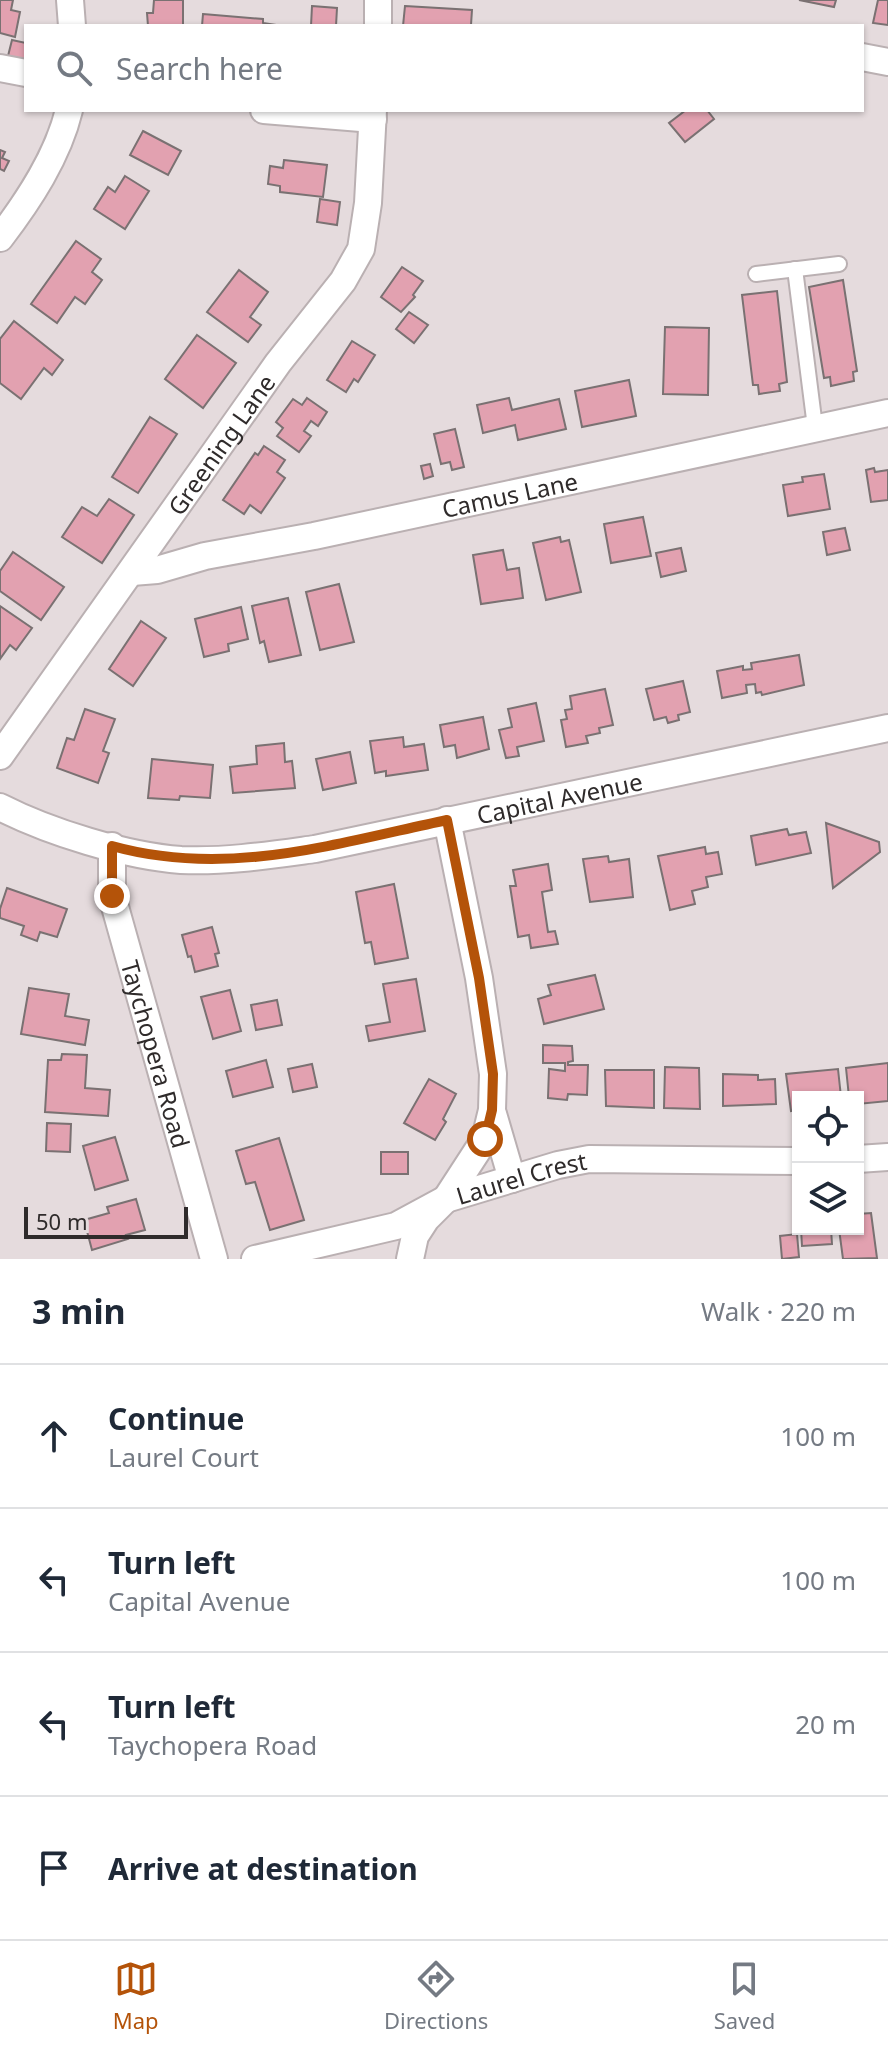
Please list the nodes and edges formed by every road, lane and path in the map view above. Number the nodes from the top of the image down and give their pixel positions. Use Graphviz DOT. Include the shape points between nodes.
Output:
graph roads {
  1 [pos="70,0"];
  2 [pos="378,0"];
  3 [pos="72,24"];
  4 [pos="378,24"];
  5 [pos="864,57"];
  6 [pos="888,62"];
  7 [pos="0,68"];
  8 [pos="24,73"];
  9 [pos="68,112"];
  10 [pos="318,112"];
  11 [pos="373,114"];
  12 [pos="0,238"];
  13 [pos="839,264"];
  14 [pos="795,269"];
  15 [pos="756,274"];
  16 [pos="888,413"];
  17 [pos="815,427"];
  18 [pos="132,572"];
  19 [pos="888,728"];
  20 [pos="0,756"];
  21 [pos="0,807"];
  22 [pos="447,820"];
  23 [pos="112,846"];
  24 [pos="492,1110"];
  25 [pos="888,1157"];
  26 [pos="864,1159"];
  27 [pos="792,1161"];
  28 [pos="512,1179"];
  29 [pos="446,1199"];
  30 [pos="210,1258"];
  31 [pos="255,1259"];
  32 [pos="410,1259"];
  1 -- 3 [label="street"];
  2 -- 4 [label="street"];
  5 -- 6 [label="street"];
  7 -- 8 [label="street"];
  9 -- 12 [label="street" via="50,160"];
  10 -- 11 [label="street"];
  11 -- 18 [label="street, Greening Lane" via="361,249"];
  13 -- 14 [label="lane"];
  14 -- 15 [label="lane"];
  14 -- 17 [label="lane"];
  16 -- 17 [label="street, Camus Lane"];
  17 -- 18 [label="street, Camus Lane"];
  18 -- 20 [label="street, Greening Lane"];
  19 -- 22 [label="street, Capital Avenue"];
  21 -- 23 [label="street, Capital Avenue"];
  22 -- 23 [label="street, Capital Avenue" via="315,849 235,859 183,860"];
  22 -- 24 [label="street" via="479,978 493,1074"];
  23 -- 30 [label="street, Taychopera Road" via="112,896"];
  24 -- 28 [label="street"];
  24 -- 29 [label="street" via="485,1139"];
  25 -- 26 [label="street"];
  27 -- 28 [label="street, Laurel Crest" via="589,1159"];
  28 -- 29 [label="street, Laurel Crest"];
  29 -- 31 [label="street, Laurel Crest" via="396,1226"];
  29 -- 32 [label="street" via="415,1236"];
}
